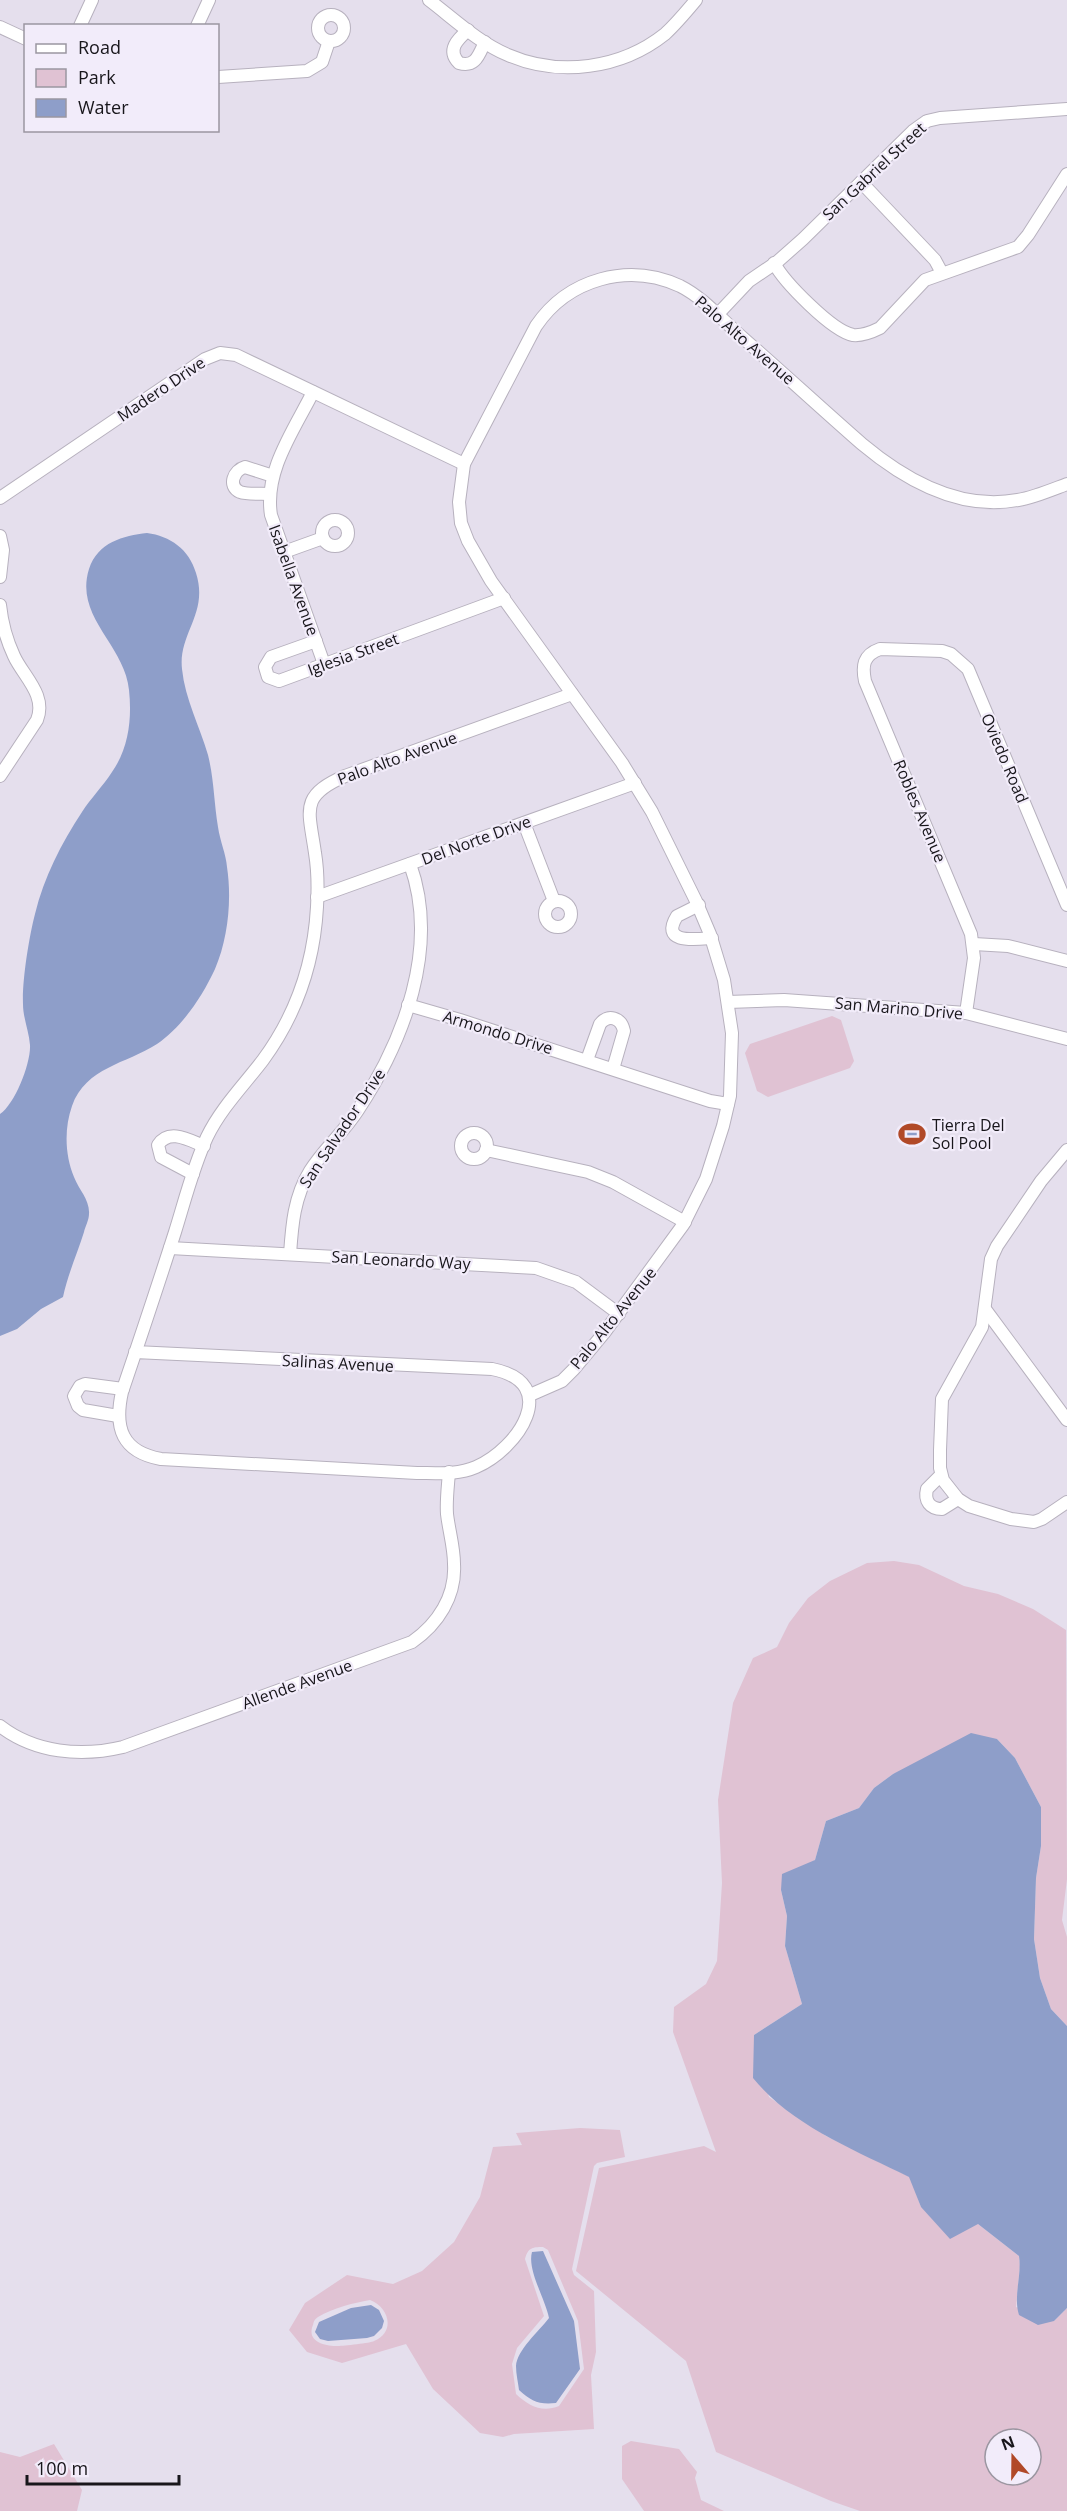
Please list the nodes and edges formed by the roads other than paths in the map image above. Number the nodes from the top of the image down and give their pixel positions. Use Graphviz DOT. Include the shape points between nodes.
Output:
graph roads {
  1 [pos="92,0"];
  2 [pos="209,0"];
  3 [pos="429,0"];
  4 [pos="696,0"];
  5 [pos="81,24"];
  6 [pos="198,24"];
  7 [pos="0,27"];
  8 [pos="468,30"];
  9 [pos="24,38"];
  10 [pos="329,41"];
  11 [pos="485,42"];
  12 [pos="219,77"];
  13 [pos="1067,109"];
  14 [pos="1067,174"];
  15 [pos="861,182"];
  16 [pos="774,263"];
  17 [pos="942,273"];
  18 [pos="717,315"];
  19 [pos="313,392"];
  20 [pos="464,464"];
  21 [pos="273,476"];
  22 [pos="1067,484"];
  23 [pos="269,494"];
  24 [pos="0,498"];
  25 [pos="0,536"];
  26 [pos="323,538"];
  27 [pos="284,552"];
  28 [pos="0,577"];
  29 [pos="504,598"];
  30 [pos="0,605"];
  31 [pos="2,632"];
  32 [pos="316,641"];
  33 [pos="910,650"];
  34 [pos="324,664"];
  35 [pos="572,694"];
  36 [pos="0,776"];
  37 [pos="635,783"];
  38 [pos="524,823"];
  39 [pos="410,864"];
  40 [pos="318,897"];
  41 [pos="554,901"];
  42 [pos="699,905"];
  43 [pos="1067,905"];
  44 [pos="712,938"];
  45 [pos="974,944"];
  46 [pos="1067,960"];
  47 [pos="729,1002"];
  48 [pos="408,1005"];
  49 [pos="966,1013"];
  50 [pos="1067,1039"];
  51 [pos="587,1060"];
  52 [pos="613,1069"];
  53 [pos="728,1104"];
  54 [pos="204,1146"];
  55 [pos="486,1150"];
  56 [pos="1067,1150"];
  57 [pos="193,1174"];
  58 [pos="685,1222"];
  59 [pos="170,1248"];
  60 [pos="290,1254"];
  61 [pos="985,1309"];
  62 [pos="619,1314"];
  63 [pos="135,1352"];
  64 [pos="123,1389"];
  65 [pos="530,1395"];
  66 [pos="118,1416"];
  67 [pos="1067,1420"];
  68 [pos="448,1472"];
  69 [pos="941,1475"];
  70 [pos="958,1499"];
  71 [pos="1067,1503"];
  72 [pos="2,1732"];
  1 -- 5 [label="street"];
  2 -- 6 [label="street"];
  3 -- 8 [label="street"];
  4 -- 11 [label="street" via="666,33 647,46 630,55 587,66 544,66"];
  7 -- 9 [label="street"];
  8 -- 11 [label="street"];
  8 -- 11 [label="street" via="453,47 459,63 476,61"];
  10 -- 12 [label="street" via="322,62 307,71"];
  13 -- 15 [label="street, San Gabriel Street" via="927,121"];
  14 -- 17 [label="street" via="1018,247"];
  15 -- 16 [label="street, San Gabriel Street"];
  15 -- 17 [label="street" via="935,260"];
  16 -- 17 [label="street" via="784,280 836,327 863,335 880,328 925,280"];
  16 -- 18 [label="street, San Gabriel Street" via="749,281"];
  18 -- 20 [label="street, Palo Alto Avenue" via="694,294 651,276 613,276 576,288 545,313 536,326"];
  18 -- 22 [label="street, Palo Alto Avenue" via="862,444 906,476 951,496 978,501 1017,500"];
  19 -- 20 [label="street, Madero Drive"];
  19 -- 21 [label="street, Isabella Avenue"];
  19 -- 24 [label="street, Madero Drive" via="237,355 213,355"];
  20 -- 29 [label="street, Palo Alto Avenue" via="459,502 461,523 477,560"];
  21 -- 23 [label="street, Isabella Avenue"];
  21 -- 23 [label="street" via="245,467 233,478 241,492"];
  23 -- 27 [label="street, Isabella Avenue" via="271,515"];
  25 -- 28 [label="street"];
  26 -- 27 [label="street"];
  27 -- 32 [label="street, Isabella Avenue"];
  29 -- 34 [label="street, Iglesia Street"];
  29 -- 35 [label="street, Palo Alto Avenue"];
  30 -- 31 [label="street"];
  31 -- 36 [label="street" via="36,692 40,709 38,720"];
  32 -- 34 [label="street, Isabella Avenue"];
  32 -- 34 [label="street, Iglesia Street" via="271,657 266,672 279,681"];
  33 -- 43 [label="street, Oviedo Road" via="942,651 968,669"];
  33 -- 45 [label="street, Robles Avenue" via="871,652 864,661 864,675"];
  35 -- 37 [label="street, Palo Alto Avenue"];
  35 -- 40 [label="street, Palo Alto Avenue" via="345,776 319,790 308,817"];
  37 -- 38 [label="street, Del Norte Drive"];
  37 -- 42 [label="street, Palo Alto Avenue"];
  38 -- 39 [label="street, Del Norte Drive"];
  38 -- 41 [label="street"];
  39 -- 40 [label="street, Del Norte Drive"];
  39 -- 48 [label="street, San Salvador Drive" via="420,896 422,921"];
  40 -- 54 [label="street, Palo Alto Avenue" via="311,952 293,1009 275,1043 219,1117"];
  42 -- 44 [label="street, Palo Alto Avenue"];
  42 -- 44 [label="street" via="677,916 673,922 675,934 685,940"];
  44 -- 47 [label="street, Palo Alto Avenue"];
  45 -- 46 [label="street" via="1008,946"];
  45 -- 49 [label="street, Robles Avenue"];
  47 -- 49 [label="street, San Marino Drive" via="808,1001"];
  47 -- 53 [label="street, Palo Alto Avenue" via="732,1033"];
  48 -- 51 [label="street, Armondo Drive"];
  48 -- 60 [label="street, San Salvador Drive" via="375,1083 347,1126 310,1170 293,1213"];
  49 -- 50 [label="street, San Marino Drive"];
  51 -- 52 [label="street, Armondo Drive"];
  51 -- 52 [label="street" via="600,1024 609,1017 620,1020 624,1031"];
  52 -- 53 [label="street, Armondo Drive"];
  53 -- 58 [label="street, Palo Alto Avenue" via="706,1179"];
  54 -- 57 [label="street, Palo Alto Avenue"];
  54 -- 57 [label="street" via="172,1136 158,1145 161,1157"];
  55 -- 58 [label="street" via="588,1172"];
  56 -- 61 [label="street" via="997,1246 987,1275"];
  57 -- 59 [label="street, Palo Alto Avenue"];
  58 -- 62 [label="street, Palo Alto Avenue"];
  59 -- 60 [label="street, San Leonardo Way"];
  59 -- 63 [label="street, Palo Alto Avenue"];
  60 -- 62 [label="street, San Leonardo Way" via="536,1268 576,1282"];
  61 -- 67 [label="street"];
  61 -- 69 [label="street" via="982,1327 942,1399"];
  62 -- 65 [label="street, Palo Alto Avenue" via="562,1381"];
  63 -- 64 [label="street, Palo Alto Avenue"];
  63 -- 65 [label="street, Salinas Avenue" via="492,1369 517,1376"];
  64 -- 66 [label="street, Palo Alto Avenue"];
  64 -- 66 [label="street" via="85,1384 74,1396 83,1410"];
  65 -- 68 [label="street" via="529,1408 504,1449 477,1467"];
  66 -- 68 [label="street" via="121,1432 134,1449 161,1460"];
  68 -- 72 [label="street, Allende Avenue" via="447,1512 454,1581 441,1613 412,1642 102,1752 52,1749"];
  69 -- 70 [label="street"];
  69 -- 70 [label="street" via="927,1489 925,1495 930,1506 942,1509"];
  70 -- 71 [label="street" via="1011,1519 1034,1522"];
}
